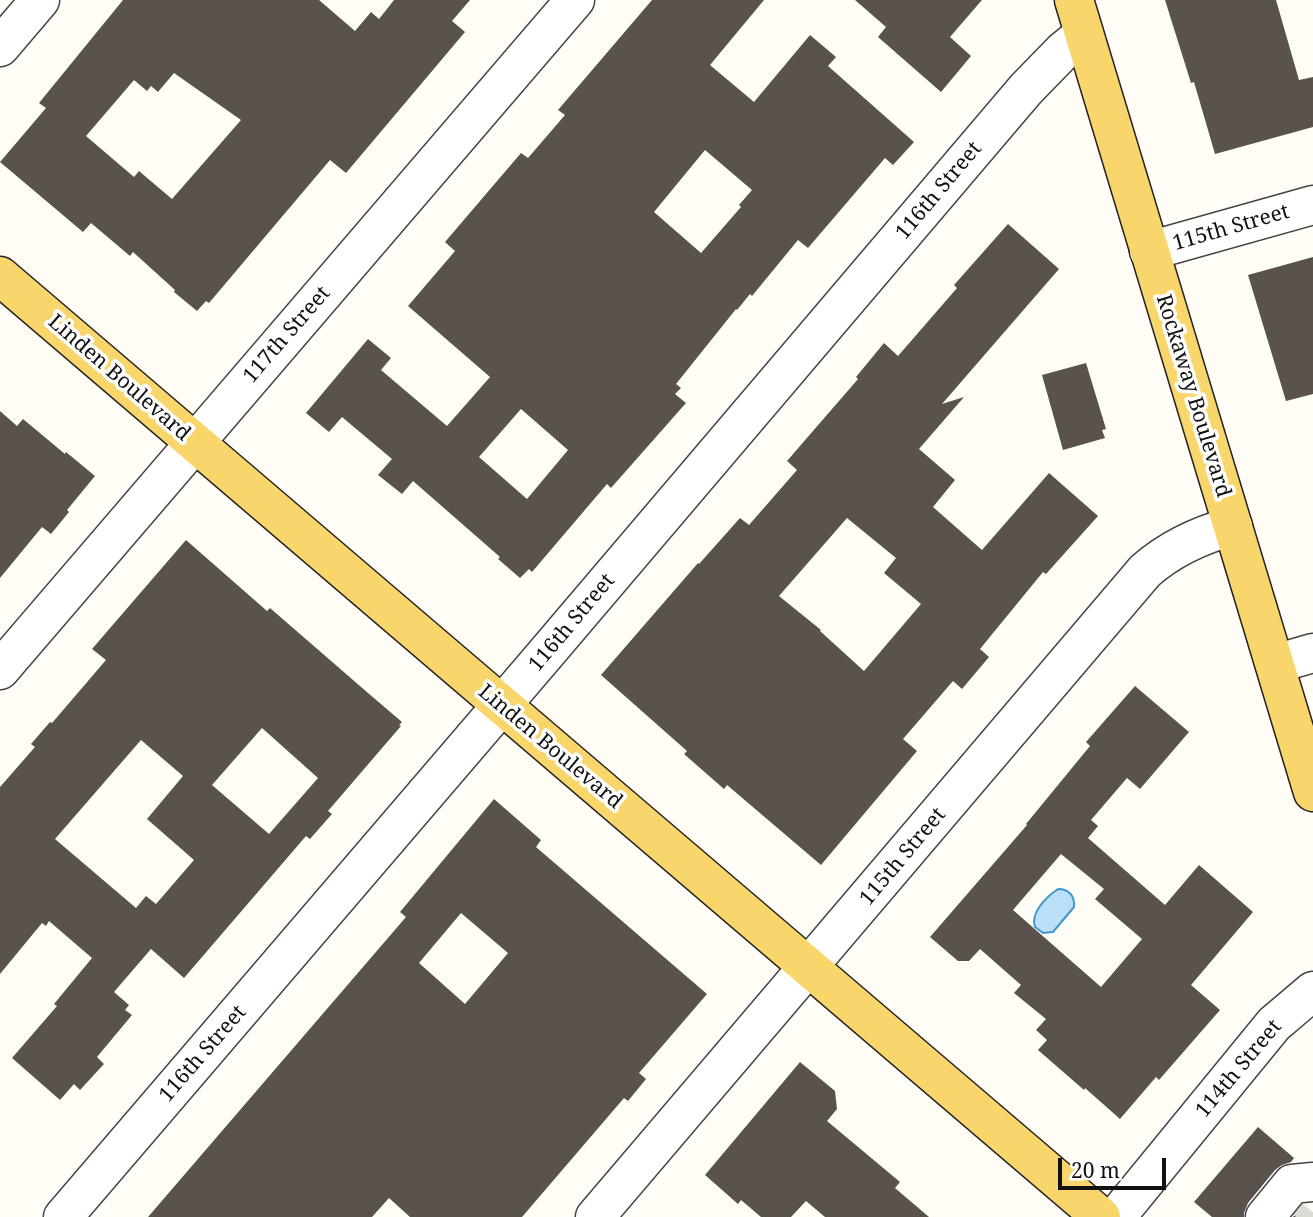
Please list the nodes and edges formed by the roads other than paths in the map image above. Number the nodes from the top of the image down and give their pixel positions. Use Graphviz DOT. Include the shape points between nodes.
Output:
graph roads {
  1 [pos="40,0"];
  2 [pos="575,0"];
  3 [pos="1079,17"];
  4 [pos="0,47"];
  5 [pos="1313,205"];
  6 [pos="1149,251"];
  7 [pos="0,276"];
  8 [pos="195,443"];
  9 [pos="1233,526"];
  10 [pos="1313,653"];
  11 [pos="1275,664"];
  12 [pos="0,670"];
  13 [pos="502,705"];
  14 [pos="1313,792"];
  15 [pos="809,967"];
  16 [pos="1313,991"];
  17 [pos="1310,1196"];
  18 [pos="63,1217"];
  19 [pos="595,1217"];
  20 [pos="1101,1217"];
  21 [pos="1116,1217"];
  22 [pos="1265,1217"];
  1 -- 4 [label="street"];
  2 -- 8 [label="street, 117th Street"];
  3 -- 6 [label="main road, Rockaway Boulevard"];
  3 -- 13 [label="street, 116th Street" via="1063,51"];
  5 -- 6 [label="street, 115th Street"];
  6 -- 9 [label="main road, Rockaway Boulevard"];
  7 -- 8 [label="main road, Linden Boulevard"];
  8 -- 12 [label="street, 117th Street"];
  8 -- 13 [label="main road, Linden Boulevard"];
  9 -- 11 [label="main road, Rockaway Boulevard"];
  9 -- 15 [label="street, 115th Street" via="1185,543 1145,571"];
  10 -- 11 [label="street"];
  11 -- 14 [label="main road, Rockaway Boulevard"];
  13 -- 15 [label="main road, Linden Boulevard"];
  13 -- 18 [label="street, 116th Street"];
  15 -- 19 [label="street, 115th Street"];
  15 -- 20 [label="main road, Linden Boulevard"];
  16 -- 21 [label="street, 114th Street" via="1274,1024"];
  17 -- 22 [label="street" via="1292,1185"];
}
